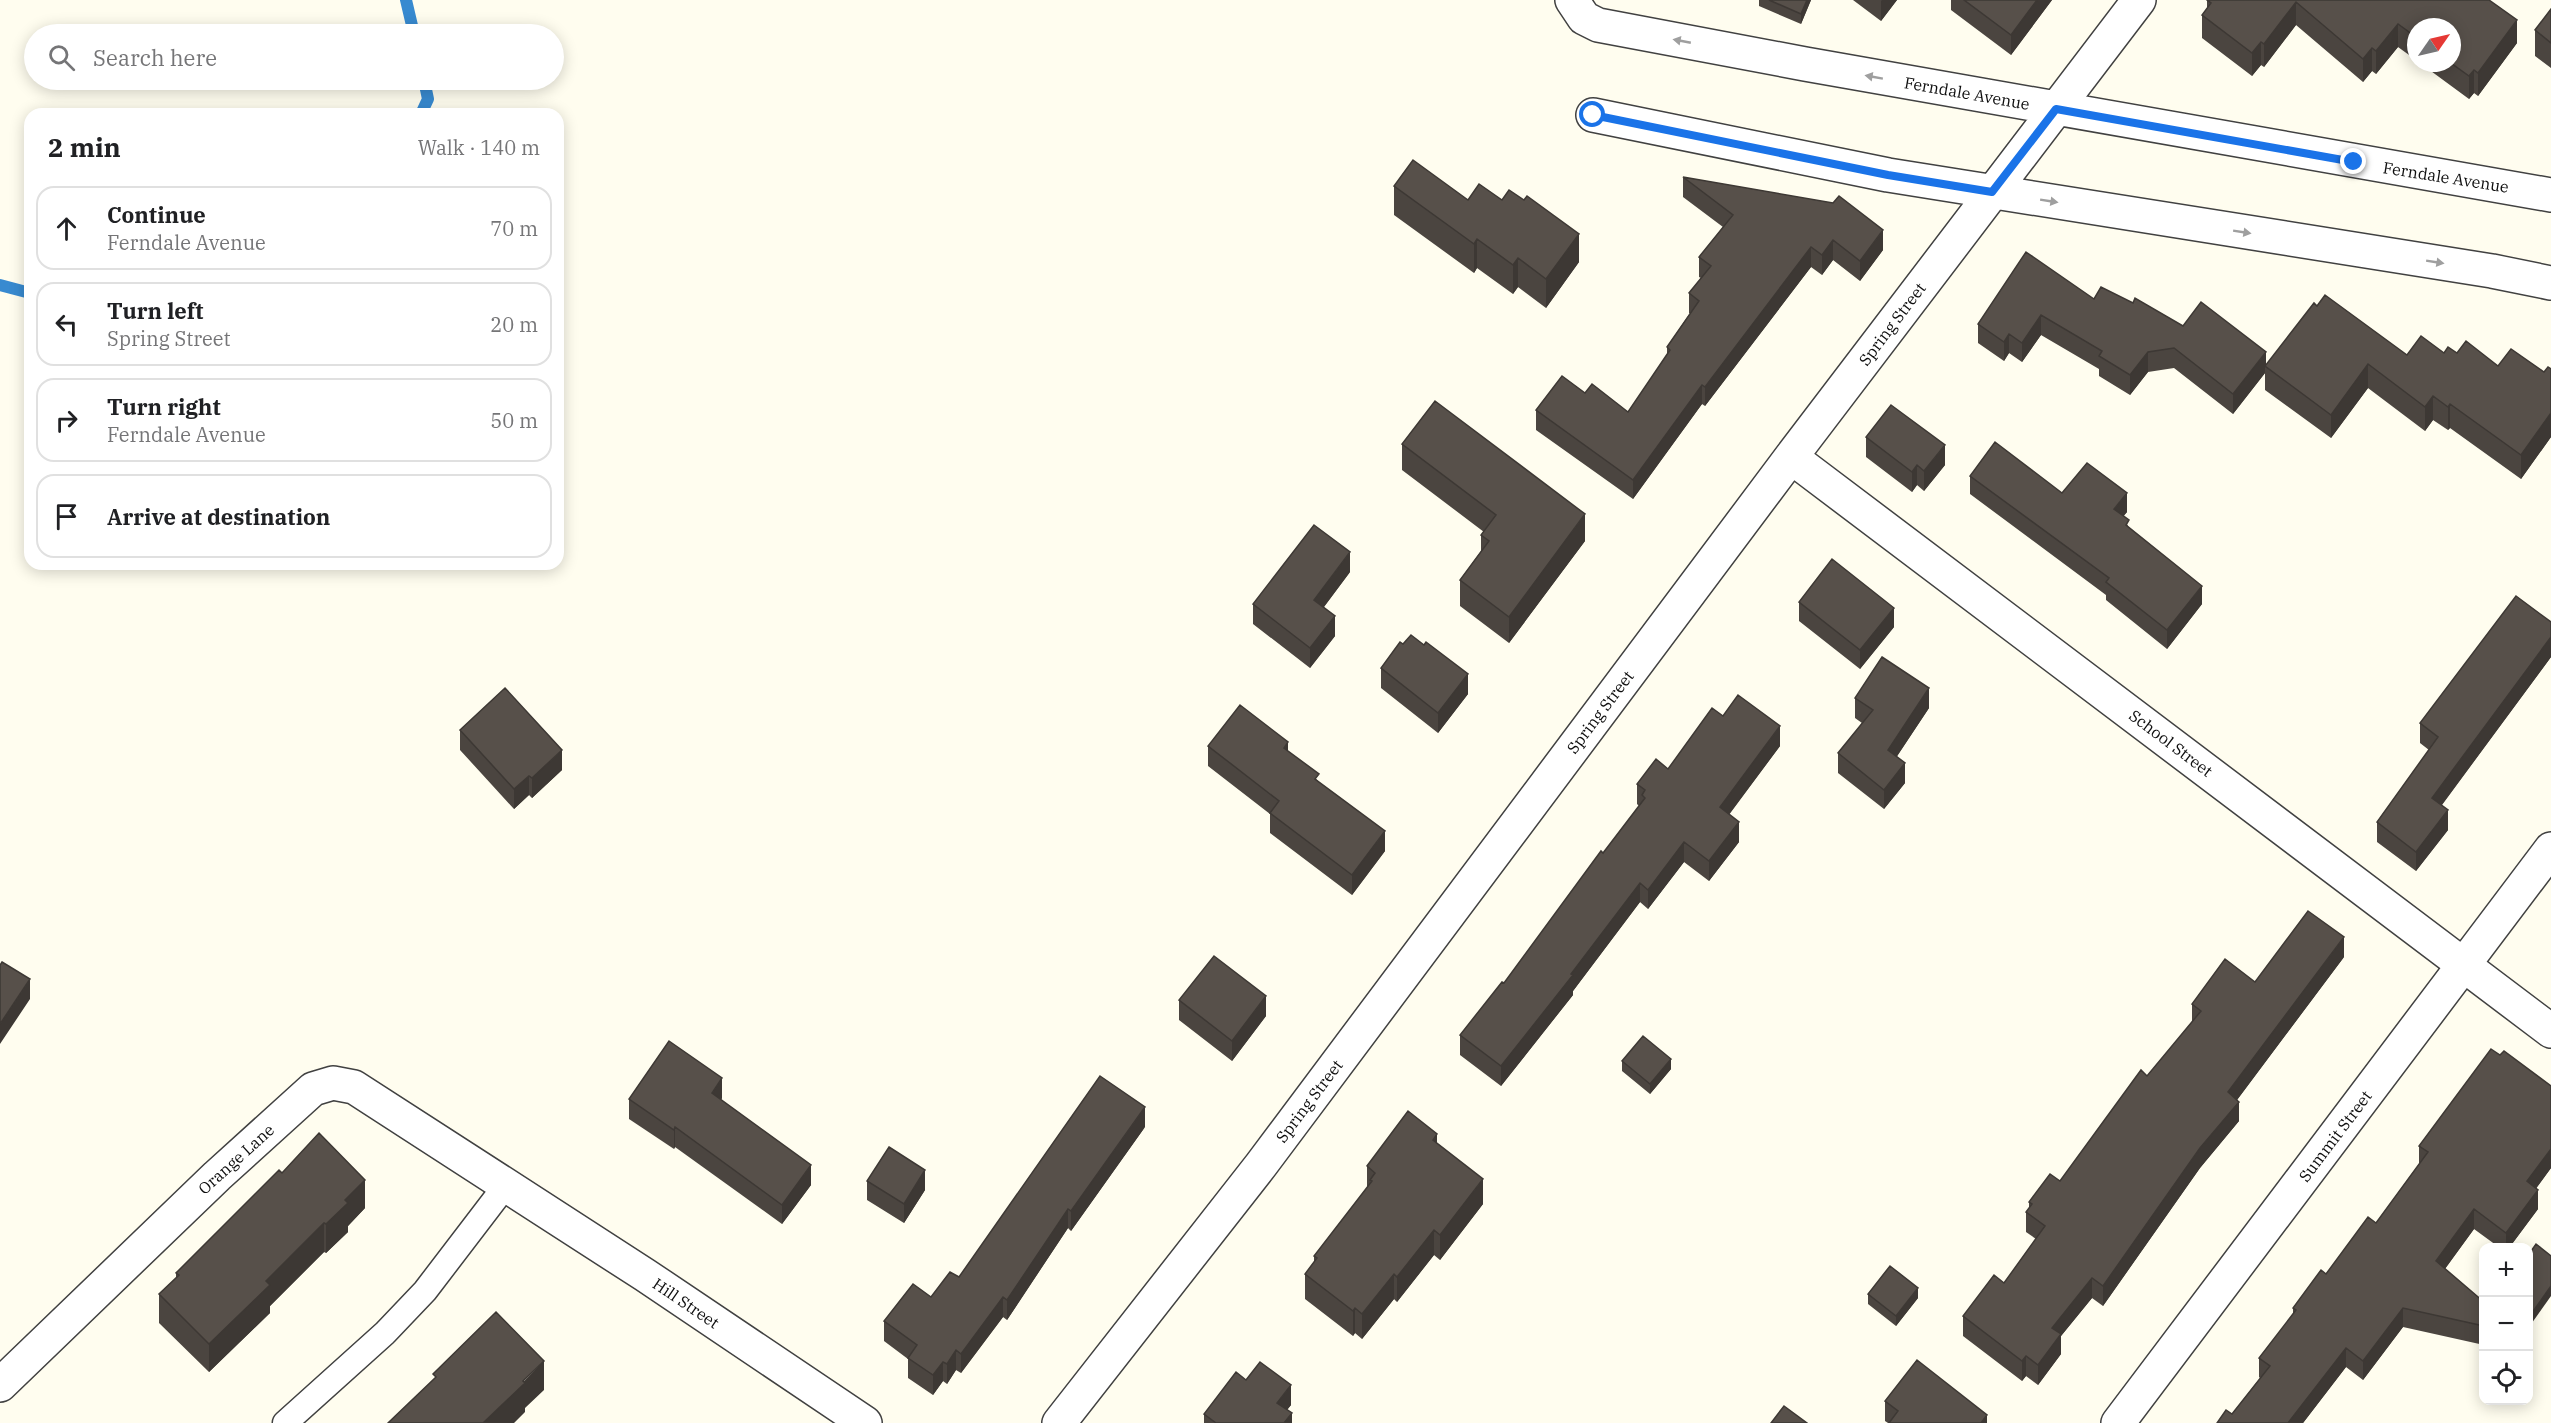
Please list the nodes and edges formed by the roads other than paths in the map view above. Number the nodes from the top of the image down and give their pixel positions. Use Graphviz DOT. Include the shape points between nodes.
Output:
graph roads {
  1 [pos="1572,0"];
  2 [pos="2139,0"];
  3 [pos="2056,109"];
  4 [pos="1593,115"];
  5 [pos="1992,192"];
  6 [pos="2551,195"];
  7 [pos="2551,284"];
  8 [pos="1791,457"];
  9 [pos="2551,849"];
  10 [pos="2464,964"];
  11 [pos="2551,1031"];
  12 [pos="506,1185"];
  13 [pos="0,1385"];
  14 [pos="285,1423"];
  15 [pos="865,1423"];
  16 [pos="1059,1423"];
  17 [pos="2118,1423"];
  3 -- 1 [label="street, Ferndale Avenue, one-way" via="1598,25 1584,18"];
  2 -- 3 [label="street, Spring Street"];
  3 -- 5 [label="street, Spring Street"];
  3 -- 6 [label="street, Ferndale Avenue"];
  4 -- 5 [label="street" via="1888,175"];
  5 -- 7 [label="street, one-way" via="2492,271"];
  5 -- 8 [label="street, Spring Street"];
  8 -- 10 [label="street, School Street"];
  8 -- 16 [label="street, Spring Street" via="1261,1165"];
  9 -- 10 [label="street, Summit Street"];
  10 -- 11 [label="street, School Street"];
  10 -- 17 [label="street, Summit Street"];
  12 -- 13 [label="street, Orange Lane" via="354,1087 333,1083 313,1089"];
  12 -- 14 [label="lane" via="426,1291"];
  12 -- 15 [label="street, Hill Street"];
}
